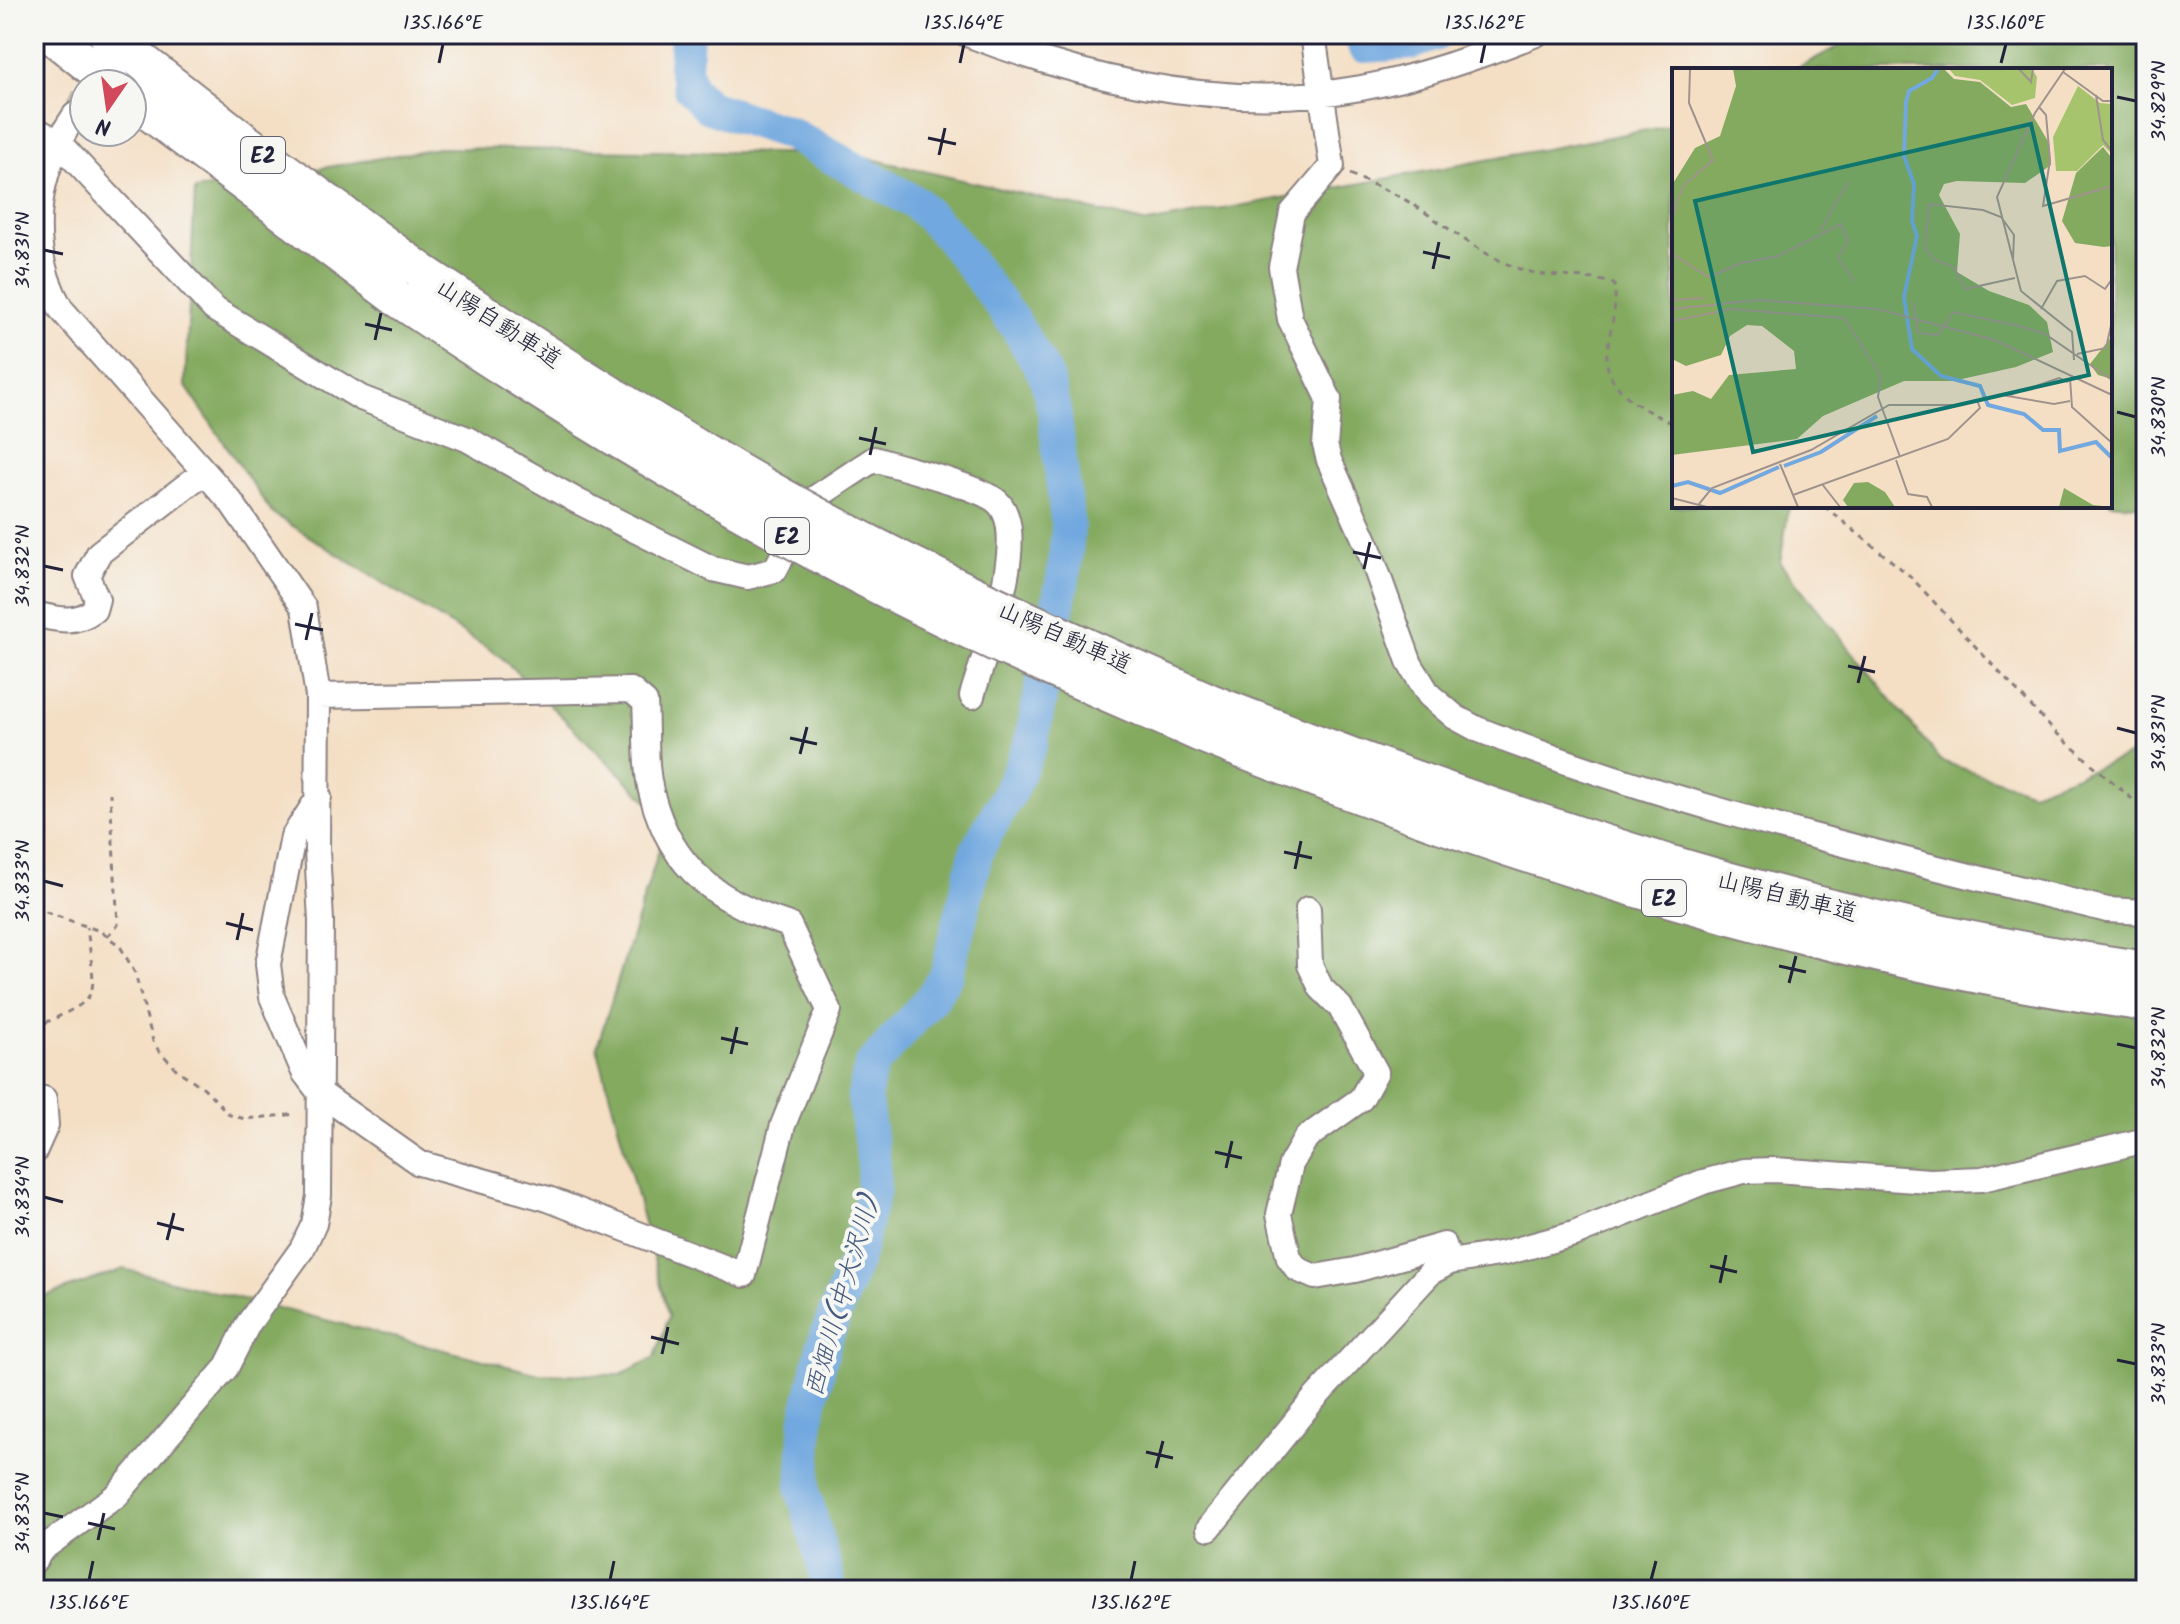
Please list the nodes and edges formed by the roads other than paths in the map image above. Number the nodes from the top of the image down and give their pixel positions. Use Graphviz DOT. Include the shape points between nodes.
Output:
graph roads {
  1 [pos="50,34"];
  2 [pos="107,34"];
  3 [pos="967,34"];
  4 [pos="1313,34"];
  5 [pos="1536,34"];
  6 [pos="93,68"];
  7 [pos="1319,94"];
  8 [pos="148,111"];
  9 [pos="68,122"];
  10 [pos="34,129"];
  11 [pos="45,143"];
  12 [pos="204,472"];
  13 [pos="34,614"];
  14 [pos="318,696"];
  15 [pos="972,696"];
  16 [pos="1205,718"];
  17 [pos="319,797"];
  18 [pos="1308,909"];
  19 [pos="2146,912"];
  20 [pos="2054,957"];
  21 [pos="2146,962"];
  22 [pos="2146,970"];
  23 [pos="2146,1003"];
  24 [pos="34,1097"];
  25 [pos="320,1103"];
  26 [pos="2146,1140"];
  27 [pos="34,1152"];
  28 [pos="1450,1262"];
  29 [pos="1209,1528"];
  30 [pos="34,1561"];
  1 -- 6 [label="highway"];
  2 -- 16 [label="highway, 山陽自動車道 / E2, bridge" via="422,272 558,362 783,497"];
  3 -- 7 [label="street" via="1067,70 1140,84 1212,94"];
  4 -- 7 [label="street"];
  5 -- 7 [label="street" via="1416,75"];
  7 -- 19 [label="street" via="1332,166 1292,213 1281,267 1283,289 1290,319 1329,399 1329,460 1368,547 1410,664 1429,695 1477,729 1661,793 2107,910"];
  8 -- 16 [label="highway, 山陽自動車道 / E2, bridge" via="397,298 513,376 771,528 982,636"];
  9 -- 11 [label="street"];
  10 -- 11 [label="street"];
  11 -- 12 [label="street" via="37,223 48,287 61,309"];
  11 -- 15 [label="street" via="214,309 361,398 467,439 713,569 748,577 775,570 812,500 874,459 994,498 1010,520 1012,551"];
  12 -- 13 [label="street" via="99,553 87,576 97,599 94,610 69,621"];
  12 -- 14 [label="street" via="304,608"];
  14 -- 17 [label="street"];
  14 -- 25 [label="street" via="631,690 645,702 652,795 676,852 706,888 744,910 789,925 829,1010 783,1125 744,1275 548,1199 419,1163"];
  16 -- 20 [label="highway, 山陽自動車道 / E2" via="1733,883"];
  16 -- 23 [label="highway, 山陽自動車道 / E2" via="1389,809 1537,860 1725,916 1919,964"];
  17 -- 25 [label="street"];
  17 -- 25 [label="street" via="293,837 268,964 272,997"];
  18 -- 28 [label="street" via="1310,965 1376,1072 1361,1099 1306,1138 1291,1164 1279,1214 1289,1258 1297,1269 1315,1277 1444,1245"];
  20 -- 21 [label="highway"];
  20 -- 22 [label="highway, 山陽自動車道 / E2"];
  24 -- 27 [label="street" via="44,1099 46,1125"];
  25 -- 30 [label="street" via="319,1196 302,1249 248,1324 226,1368 137,1472 117,1495 42,1549"];
  26 -- 28 [label="street" via="1982,1179 1744,1171 1574,1234"];
  28 -- 29 [label="street" via="1431,1272 1313,1400"];
}
